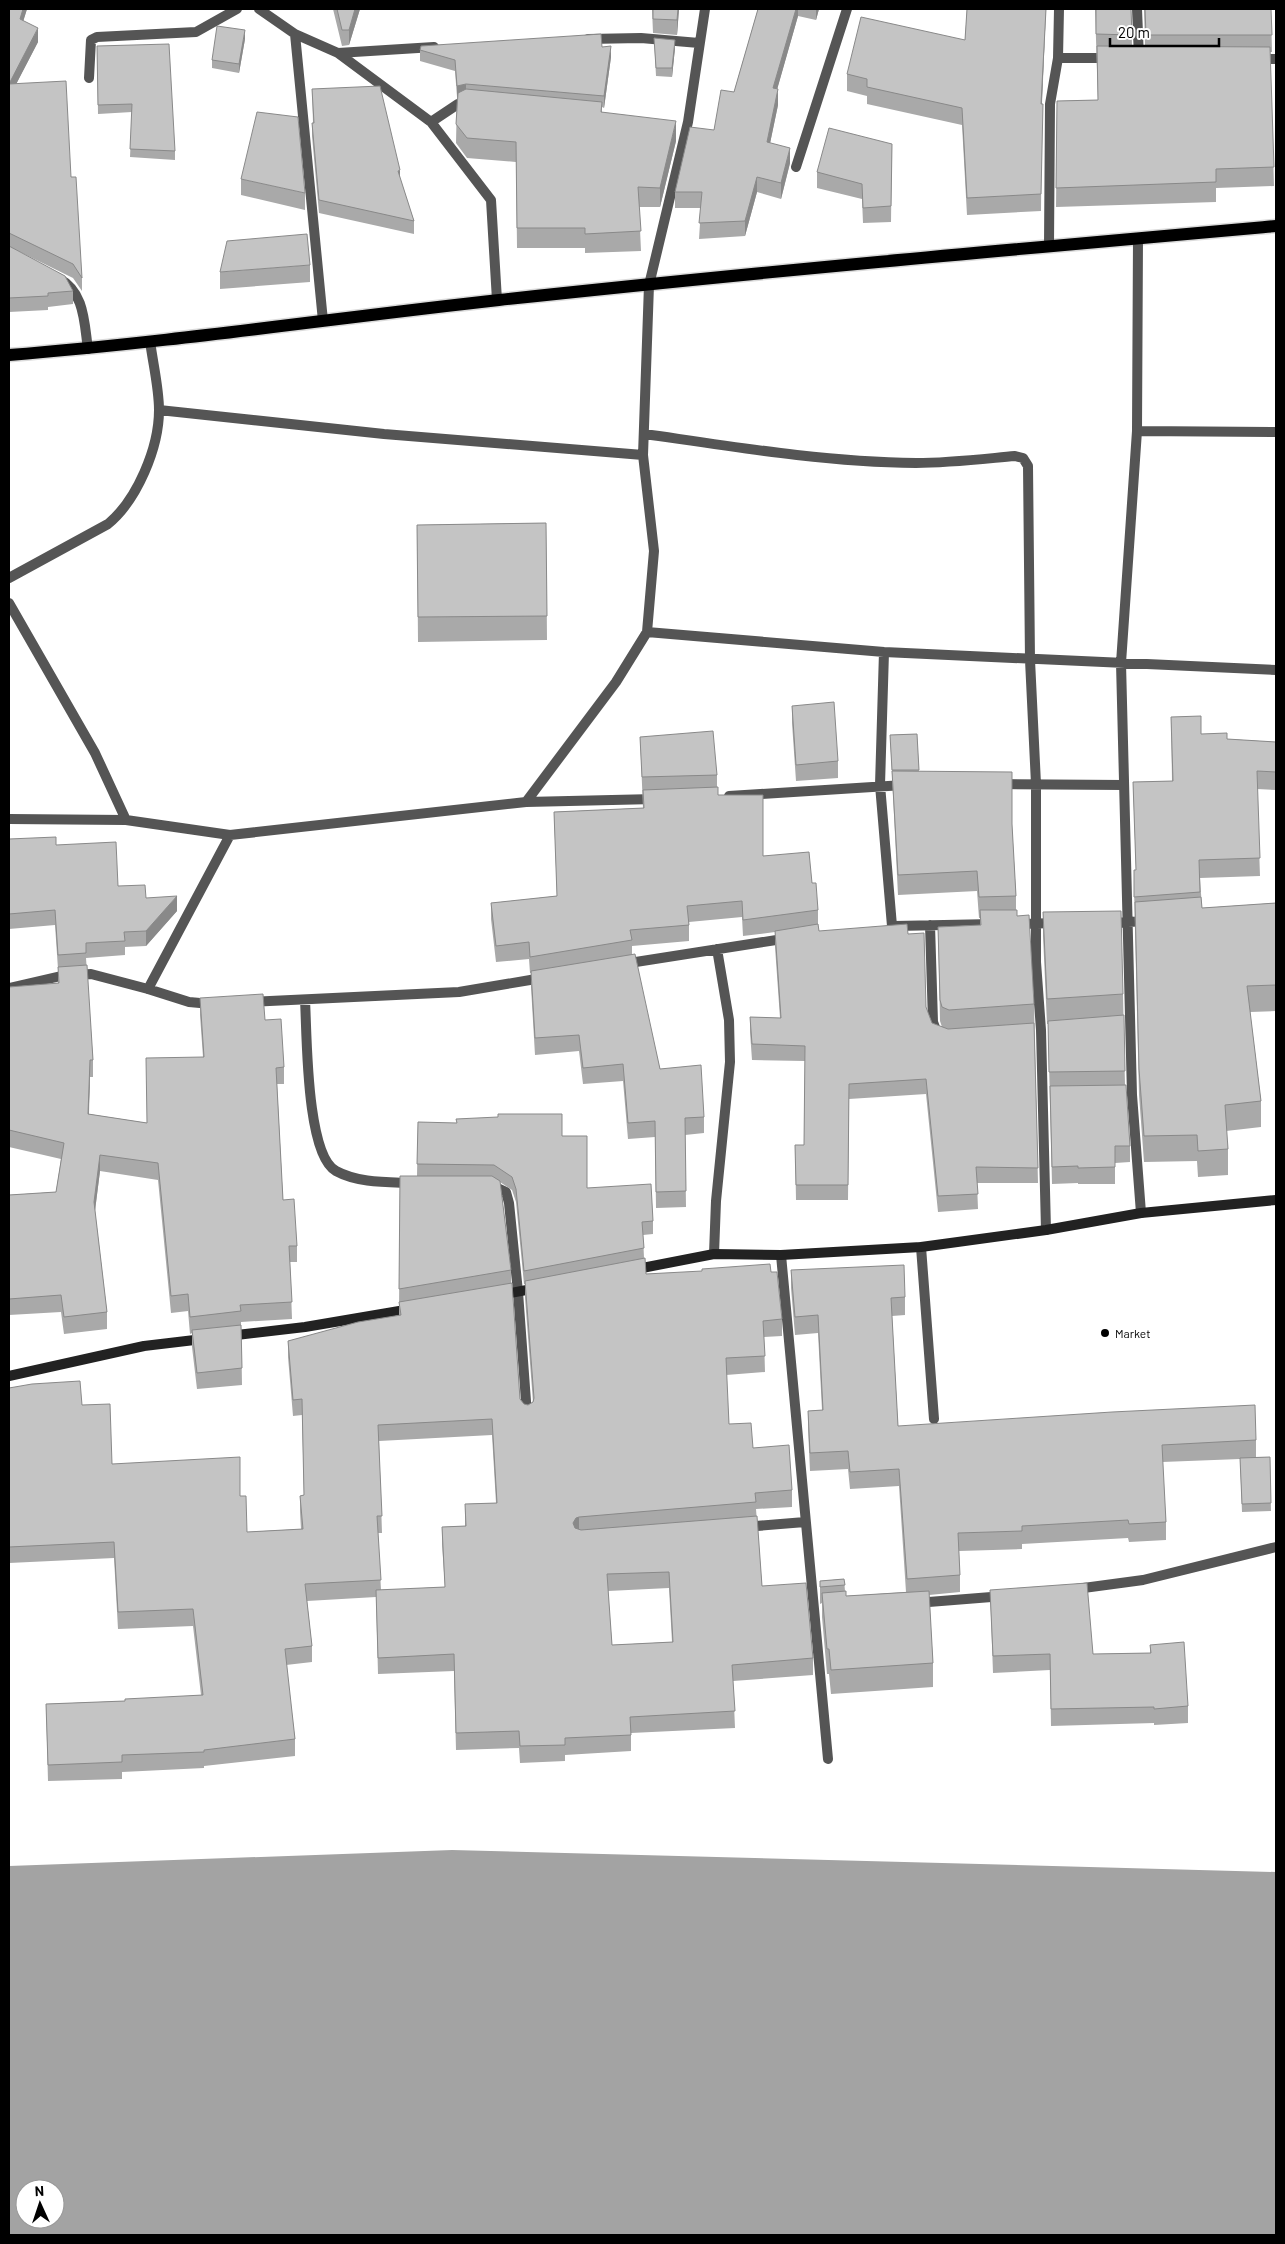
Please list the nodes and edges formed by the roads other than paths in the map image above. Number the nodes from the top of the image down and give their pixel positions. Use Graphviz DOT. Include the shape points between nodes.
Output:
graph roads {
  1 [pos="237,9"];
  2 [pos="259,9"];
  3 [pos="705,9"];
  4 [pos="847,9"];
  5 [pos="1059,9"];
  6 [pos="1137,9"];
  7 [pos="295,34"];
  8 [pos="575,40"];
  9 [pos="699,43"];
  10 [pos="446,47"];
  11 [pos="338,53"];
  12 [pos="1058,58"];
  13 [pos="1250,59"];
  14 [pos="1276,59"];
  15 [pos="89,78"];
  16 [pos="484,104"];
  17 [pos="431,122"];
  18 [pos="796,167"];
  19 [pos="1276,226"];
  20 [pos="1138,238"];
  21 [pos="1049,245"];
  22 [pos="48,272"];
  23 [pos="649,285"];
  24 [pos="497,300"];
  25 [pos="322,321"];
  26 [pos="150,341"];
  27 [pos="88,348"];
  28 [pos="9,355"];
  29 [pos="159,410"];
  30 [pos="1137,431"];
  31 [pos="1276,432"];
  32 [pos="645,434"];
  33 [pos="643,456"];
  34 [pos="9,578"];
  35 [pos="9,603"];
  36 [pos="12,616"];
  37 [pos="647,632"];
  38 [pos="884,652"];
  39 [pos="1030,660"];
  40 [pos="1121,663"];
  41 [pos="1276,670"];
  42 [pos="987,784"];
  43 [pos="1036,784"];
  44 [pos="880,785"];
  45 [pos="919,785"];
  46 [pos="1124,785"];
  47 [pos="722,796"];
  48 [pos="668,798"];
  49 [pos="526,802"];
  50 [pos="9,819"];
  51 [pos="126,820"];
  52 [pos="230,835"];
  53 [pos="1158,920"];
  54 [pos="1128,922"];
  55 [pos="1063,923"];
  56 [pos="1100,923"];
  57 [pos="1035,924"];
  58 [pos="930,925"];
  59 [pos="798,936"];
  60 [pos="717,949"];
  61 [pos="610,967"];
  62 [pos="552,976"];
  63 [pos="9,988"];
  64 [pos="148,989"];
  65 [pos="305,1000"];
  66 [pos="243,1002"];
  67 [pos="224,1003"];
  68 [pos="948,1038"];
  69 [pos="425,1183"];
  70 [pos="484,1185"];
  71 [pos="1276,1200"];
  72 [pos="1141,1213"];
  73 [pos="1046,1230"];
  74 [pos="921,1247"];
  75 [pos="714,1254"];
  76 [pos="781,1255"];
  77 [pos="626,1271"];
  78 [pos="548,1286"];
  79 [pos="518,1292"];
  80 [pos="490,1296"];
  81 [pos="425,1307"];
  82 [pos="9,1376"];
  83 [pos="527,1416"];
  84 [pos="934,1420"];
  85 [pos="805,1522"];
  86 [pos="737,1528"];
  87 [pos="1276,1547"];
  88 [pos="1061,1591"];
  89 [pos="1014,1595"];
  90 [pos="909,1603"];
  91 [pos="828,1759"];
  1 -- 15 [label="street" via="196,32 97,37 90,46"];
  2 -- 7 [label="street"];
  3 -- 9 [label="street"];
  4 -- 18 [label="street"];
  5 -- 12 [label="street"];
  6 -- 12 [label="street" via="1135,58"];
  7 -- 11 [label="street"];
  7 -- 25 [label="street"];
  8 -- 9 [label="street" via="641,38"];
  9 -- 23 [label="street"];
  10 -- 11 [label="street"];
  11 -- 17 [label="street"];
  12 -- 21 [label="street" via="1050,104"];
  13 -- 14 [label="street"];
  16 -- 17 [label="street" via="461,103"];
  17 -- 24 [label="street" via="491,200"];
  19 -- 20 [label="main road"];
  20 -- 21 [label="main road"];
  20 -- 30 [label="street"];
  21 -- 23 [label="main road"];
  22 -- 27 [label="street" via="70,284 82,309"];
  23 -- 24 [label="main road"];
  23 -- 32 [label="street"];
  24 -- 25 [label="main road"];
  25 -- 26 [label="main road"];
  26 -- 27 [label="main road"];
  26 -- 29 [label="street"];
  27 -- 28 [label="main road"];
  29 -- 33 [label="street" via="384,434"];
  29 -- 34 [label="street" via="146,466 122,513 108,524"];
  30 -- 31 [label="street"];
  30 -- 40 [label="street"];
  32 -- 33 [label="street"];
  32 -- 39 [label="street" via="769,452 862,460 918,463 1023,458 1028,466"];
  33 -- 37 [label="street" via="654,551"];
  35 -- 36 [label="street"];
  36 -- 51 [label="street" via="96,753"];
  37 -- 38 [label="street"];
  37 -- 49 [label="street" via="616,682"];
  38 -- 39 [label="street"];
  38 -- 44 [label="street"];
  39 -- 40 [label="street"];
  39 -- 43 [label="street"];
  40 -- 41 [label="street"];
  40 -- 46 [label="street"];
  42 -- 43 [label="street"];
  43 -- 46 [label="street"];
  43 -- 57 [label="street"];
  44 -- 45 [label="street"];
  44 -- 47 [label="street"];
  44 -- 58 [label="street" via="888,926"];
  46 -- 54 [label="street"];
  48 -- 49 [label="street"];
  49 -- 52 [label="street"];
  50 -- 51 [label="street"];
  51 -- 52 [label="street"];
  52 -- 64 [label="street"];
  53 -- 54 [label="street"];
  54 -- 56 [label="street"];
  54 -- 72 [label="street" via="1127,1096"];
  55 -- 57 [label="street"];
  57 -- 58 [label="street"];
  57 -- 73 [label="street" via="1047,1096"];
  58 -- 68 [label="street" via="933,1022 937,1033"];
  59 -- 60 [label="street"];
  60 -- 61 [label="street"];
  60 -- 75 [label="street" via="729,1020 730,1062"];
  62 -- 65 [label="street" via="460,992"];
  63 -- 64 [label="street" via="60,976 91,974"];
  64 -- 67 [label="street" via="189,1002"];
  65 -- 66 [label="street"];
  65 -- 69 [label="street" via="312,1114 319,1150 334,1170 357,1179"];
  70 -- 79 [label="street" via="506,1192"];
  71 -- 72 [label="street"];
  72 -- 73 [label="street"];
  73 -- 74 [label="street"];
  74 -- 76 [label="street"];
  74 -- 84 [label="street"];
  75 -- 76 [label="street"];
  75 -- 77 [label="street"];
  76 -- 85 [label="street"];
  78 -- 79 [label="street"];
  79 -- 80 [label="street"];
  79 -- 83 [label="street"];
  81 -- 82 [label="street" via="305,1327 144,1346"];
  85 -- 86 [label="street"];
  85 -- 91 [label="street" via="818,1610"];
  87 -- 88 [label="street" via="1143,1580"];
  89 -- 90 [label="street"];
}
